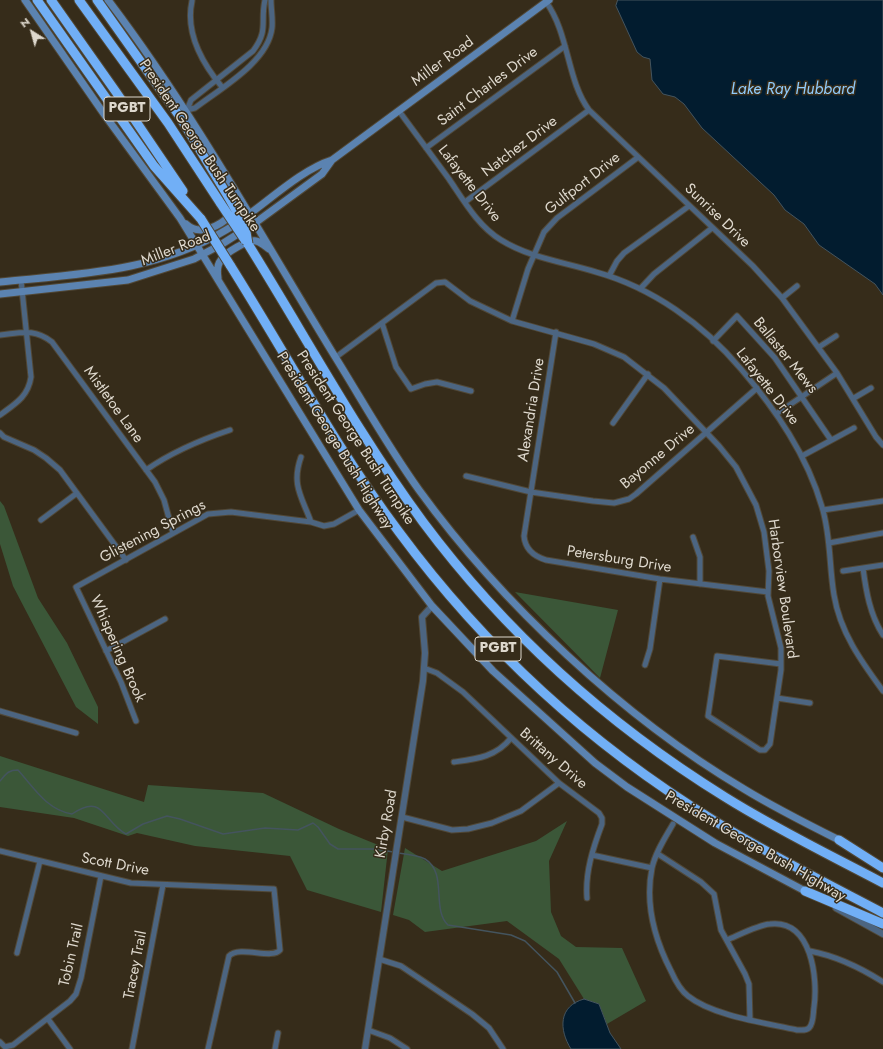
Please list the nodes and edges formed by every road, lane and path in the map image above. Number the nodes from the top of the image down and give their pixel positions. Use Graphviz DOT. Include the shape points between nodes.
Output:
graph roads {
  1 [pos="25,0"];
  2 [pos="37,0"];
  3 [pos="50,0"];
  4 [pos="79,0"];
  5 [pos="97,0"];
  6 [pos="108,0"];
  7 [pos="265,0"];
  8 [pos="271,0"];
  9 [pos="192,1"];
  10 [pos="547,1"];
  11 [pos="565,46"];
  12 [pos="216,79"];
  13 [pos="222,87"];
  14 [pos="186,110"];
  15 [pos="589,110"];
  16 [pos="399,111"];
  17 [pos="426,148"];
  18 [pos="637,158"];
  19 [pos="332,160"];
  20 [pos="236,191"];
  21 [pos="466,202"];
  22 [pos="689,206"];
  23 [pos="250,214"];
  24 [pos="180,218"];
  25 [pos="201,219"];
  26 [pos="255,223"];
  27 [pos="712,228"];
  28 [pos="197,245"];
  29 [pos="250,248"];
  30 [pos="271,250"];
  31 [pos="202,254"];
  32 [pos="534,255"];
  33 [pos="609,276"];
  34 [pos="20,280"];
  35 [pos="219,280"];
  36 [pos="0,282"];
  37 [pos="797,286"];
  38 [pos="640,289"];
  39 [pos="21,292"];
  40 [pos="0,294"];
  41 [pos="782,298"];
  42 [pos="512,321"];
  43 [pos="382,323"];
  44 [pos="25,332"];
  45 [pos="556,332"];
  46 [pos="0,335"];
  47 [pos="836,336"];
  48 [pos="713,341"];
  49 [pos="819,347"];
  50 [pos="336,357"];
  51 [pos="837,373"];
  52 [pos="648,374"];
  53 [pos="756,388"];
  54 [pos="871,388"];
  55 [pos="471,391"];
  56 [pos="803,396"];
  57 [pos="854,398"];
  58 [pos="776,414"];
  59 [pos="0,415"];
  60 [pos="613,423"];
  61 [pos="854,428"];
  62 [pos="230,430"];
  63 [pos="706,432"];
  64 [pos="0,433"];
  65 [pos="831,440"];
  66 [pos="883,445"];
  67 [pos="802,456"];
  68 [pos="301,457"];
  69 [pos="146,470"];
  70 [pos="466,476"];
  71 [pos="531,492"];
  72 [pos="77,493"];
  73 [pos="883,501"];
  74 [pos="359,510"];
  75 [pos="823,510"];
  76 [pos="41,520"];
  77 [pos="311,522"];
  78 [pos="173,533"];
  79 [pos="883,533"];
  80 [pos="693,537"];
  81 [pos="829,543"];
  82 [pos="126,560"];
  83 [pos="883,565"];
  84 [pos="863,568"];
  85 [pos="843,572"];
  86 [pos="660,579"];
  87 [pos="700,584"];
  88 [pos="76,587"];
  89 [pos="768,592"];
  90 [pos="432,606"];
  91 [pos="165,619"];
  92 [pos="883,635"];
  93 [pos="106,650"];
  94 [pos="781,664"];
  95 [pos="646,665"];
  96 [pos="424,668"];
  97 [pos="883,691"];
  98 [pos="777,698"];
  99 [pos="810,703"];
  100 [pos="0,711"];
  101 [pos="136,721"];
  102 [pos="76,733"];
  103 [pos="511,738"];
  104 [pos="454,762"];
  105 [pos="560,783"];
  106 [pos="402,817"];
  107 [pos="673,824"];
  108 [pos="839,840"];
  109 [pos="0,851"];
  110 [pos="658,854"];
  111 [pos="592,855"];
  112 [pos="40,861"];
  113 [pos="883,863"];
  114 [pos="652,868"];
  115 [pos="883,868"];
  116 [pos="100,876"];
  117 [pos="883,883"];
  118 [pos="163,885"];
  119 [pos="805,892"];
  120 [pos="587,898"];
  121 [pos="883,913"];
  122 [pos="883,924"];
  123 [pos="883,934"];
  124 [pos="727,940"];
  125 [pos="810,951"];
  126 [pos="17,953"];
  127 [pos="379,959"];
  128 [pos="883,982"];
  129 [pos="48,1019"];
  130 [pos="750,1020"];
  131 [pos="368,1030"];
  132 [pos="278,1033"];
  133 [pos="1,1043"];
  134 [pos="70,1049"];
  135 [pos="132,1049"];
  136 [pos="208,1049"];
  137 [pos="275,1049"];
  138 [pos="365,1049"];
  139 [pos="407,1049"];
  140 [pos="503,1049"];
  1 -- 24 [label="main road, President George Bush Highway"];
  2 -- 25 [label="highway" via="154,166"];
  3 -- 25 [label="highway, President George Bush Turnpike / PGBT"];
  4 -- 29 [label="highway, President George Bush Turnpike / PGBT, bridge" via="155,104"];
  5 -- 29 [label="highway, bridge" via="180,117 245,226"];
  6 -- 14 [label="main road"];
  7 -- 12 [label="street" via="264,34 260,42 253,51"];
  8 -- 13 [label="street" via="273,26 266,47 252,64"];
  9 -- 12 [label="street" via="191,27 202,60"];
  10 -- 11 [label="street, Sunrise Drive"];
  10 -- 16 [label="main road, Miller Road"];
  11 -- 15 [label="street, Sunrise Drive" via="579,90"];
  11 -- 17 [label="street, Saint Charles Drive"];
  12 -- 13 [label="street"];
  12 -- 14 [label="street" via="191,100"];
  13 -- 14 [label="street" via="196,108"];
  14 -- 20 [label="main road"];
  15 -- 18 [label="street, Sunrise Drive"];
  15 -- 21 [label="street, Natchez Drive"];
  16 -- 17 [label="street, Lafayette Drive"];
  16 -- 19 [label="main road, Miller Road"];
  17 -- 21 [label="street, Lafayette Drive"];
  18 -- 22 [label="street, Sunrise Drive"];
  18 -- 32 [label="street, Gulfport Drive" via="550,224 541,237"];
  19 -- 23 [label="main road, Miller Road" via="318,164"];
  19 -- 26 [label="main road, Miller Road" via="322,174"];
  20 -- 23 [label="main road"];
  20 -- 24 [label="main road" via="236,209 212,228 199,231 190,228"];
  21 -- 32 [label="street, Lafayette Drive" via="492,233"];
  22 -- 27 [label="street, Sunrise Drive"];
  22 -- 33 [label="street" via="624,253 617,260"];
  23 -- 26 [label="main road"];
  23 -- 28 [label="main road, Miller Road"];
  24 -- 28 [label="main road, President George Bush Highway"];
  25 -- 121 [label="highway, President George Bush Turnpike / PGBT, bridge" via="379,505 442,587 512,662 592,735 670,793 743,838"];
  26 -- 30 [label="main road"];
  26 -- 31 [label="main road, Miller Road"];
  27 -- 38 [label="street" via="654,274"];
  27 -- 41 [label="street, Sunrise Drive" via="753,266"];
  28 -- 31 [label="main road, President George Bush Highway"];
  28 -- 34 [label="main road, Miller Road" via="153,262 126,269"];
  29 -- 117 [label="highway, President George Bush Turnpike / PGBT" via="395,482 456,564 518,632 588,698 679,767 761,819"];
  30 -- 35 [label="main road" via="255,241 249,241 228,253 218,266"];
  30 -- 50 [label="main road"];
  31 -- 35 [label="main road, President George Bush Highway"];
  31 -- 39 [label="main road, Miller Road" via="158,272 128,280"];
  32 -- 33 [label="street, Lafayette Drive"];
  32 -- 42 [label="street, Gulfport Drive"];
  33 -- 38 [label="street, Lafayette Drive"];
  34 -- 36 [label="main road, Miller Road"];
  34 -- 39 [label="street"];
  35 -- 74 [label="main road, President George Bush Highway"];
  37 -- 41 [label="street"];
  38 -- 48 [label="street, Lafayette Drive" via="678,311"];
  39 -- 40 [label="main road, Miller Road"];
  39 -- 44 [label="street"];
  41 -- 49 [label="street, Sunrise Drive"];
  42 -- 43 [label="street, Harborview Boulevard" via="470,301 446,282 441,282 436,283"];
  42 -- 45 [label="street, Harborview Boulevard"];
  43 -- 50 [label="street, Harborview Boulevard"];
  43 -- 55 [label="street" via="396,367 411,390 437,382"];
  44 -- 46 [label="street, Mistletoe Lane"];
  44 -- 59 [label="street" via="30,384 22,398"];
  44 -- 69 [label="street, Mistletoe Lane" via="43,335 52,342"];
  45 -- 52 [label="street, Harborview Boulevard" via="607,349 624,357"];
  45 -- 71 [label="street, Alexandria Drive"];
  47 -- 49 [label="street"];
  48 -- 53 [label="street, Lafayette Drive"];
  48 -- 56 [label="street, Ballaster Mews" via="737,316 771,353"];
  49 -- 51 [label="street, Sunrise Drive"];
  50 -- 108 [label="main road" via="392,451 442,519 489,574 571,658 655,729 742,789"];
  51 -- 56 [label="street"];
  51 -- 57 [label="street, Sunrise Drive"];
  52 -- 60 [label="street"];
  52 -- 63 [label="street, Harborview Boulevard" via="679,402"];
  53 -- 58 [label="street, Lafayette Drive"];
  53 -- 63 [label="street, Bayonne Drive"];
  54 -- 57 [label="street"];
  56 -- 58 [label="street"];
  56 -- 65 [label="street, Ballaster Mews"];
  57 -- 66 [label="street, Sunrise Drive" via="872,431"];
  58 -- 67 [label="street, Lafayette Drive"];
  61 -- 65 [label="street"];
  62 -- 69 [label="street" via="163,458"];
  63 -- 71 [label="street, Bayonne Drive" via="636,494 625,500 608,503"];
  63 -- 89 [label="street, Harborview Boulevard" via="736,467 756,505 767,548"];
  64 -- 72 [label="street" via="46,458 60,470"];
  65 -- 67 [label="street"];
  67 -- 75 [label="street, Lafayette Drive" via="810,471"];
  68 -- 77 [label="street" via="297,470 297,491"];
  69 -- 78 [label="street, Mistletoe Lane" via="161,491"];
  70 -- 71 [label="street, Bayonne Drive"];
  71 -- 86 [label="street, Petersburg Drive" via="524,536 528,550 538,558"];
  72 -- 76 [label="street"];
  72 -- 82 [label="street"];
  73 -- 75 [label="street"];
  74 -- 77 [label="street, Glistening Springs" via="334,524 324,526"];
  74 -- 90 [label="main road, President George Bush Highway"];
  75 -- 81 [label="street, Lafayette Drive"];
  77 -- 78 [label="street, Glistening Springs" via="217,512 208,514"];
  78 -- 82 [label="street, Glistening Springs"];
  79 -- 81 [label="street"];
  80 -- 87 [label="street" via="700,557"];
  81 -- 97 [label="street, Lafayette Drive" via="834,596 844,629 860,660"];
  82 -- 88 [label="street, Glistening Springs"];
  83 -- 84 [label="street"];
  84 -- 85 [label="street"];
  84 -- 92 [label="street" via="875,621"];
  86 -- 87 [label="street, Petersburg Drive"];
  86 -- 95 [label="street"];
  87 -- 89 [label="street, Petersburg Drive"];
  88 -- 93 [label="street, Whispering Brook"];
  89 -- 94 [label="street, Harborview Boulevard" via="781,648"];
  90 -- 96 [label="street, Kirby Road" via="422,617"];
  90 -- 119 [label="main road, President George Bush Highway" via="493,671 595,763 627,787 715,843"];
  91 -- 93 [label="street"];
  93 -- 101 [label="street, Whispering Brook"];
  94 -- 98 [label="street, Harborview Boulevard"];
  94 -- 98 [label="street, Harborview Boulevard" via="717,656 708,716 760,750 765,750 770,744"];
  96 -- 103 [label="street, Brittany Drive" via="453,684"];
  96 -- 106 [label="street, Kirby Road"];
  98 -- 99 [label="street"];
  100 -- 102 [label="street"];
  103 -- 104 [label="street" via="501,749 488,756"];
  103 -- 105 [label="street, Brittany Drive"];
  105 -- 106 [label="street" via="522,811 468,829 452,830"];
  105 -- 111 [label="street, Brittany Drive" via="602,818"];
  106 -- 127 [label="street, Kirby Road"];
  107 -- 110 [label="street"];
  108 -- 113 [label="street"];
  108 -- 115 [label="highway"];
  109 -- 112 [label="street, Scott Drive"];
  110 -- 114 [label="street"];
  110 -- 124 [label="street" via="701,882 714,894 721,930"];
  111 -- 114 [label="street"];
  111 -- 120 [label="street, Brittany Drive" via="586,885"];
  112 -- 116 [label="street, Scott Drive"];
  112 -- 126 [label="street"];
  114 -- 130 [label="street" via="650,892 656,938 680,988 687,995 711,1008"];
  116 -- 118 [label="street, Scott Drive" via="131,883"];
  116 -- 129 [label="street, Tobin Trail" via="76,994"];
  118 -- 135 [label="street, Tracey Trail"];
  118 -- 136 [label="street, Scott Drive" via="274,889 280,950 274,953 236,952 229,956"];
  119 -- 122 [label="highway"];
  119 -- 123 [label="street, President George Bush Highway"];
  124 -- 125 [label="street" via="770,924 786,926 803,939"];
  124 -- 130 [label="street" via="749,984"];
  125 -- 128 [label="street" via="867,972"];
  125 -- 130 [label="street" via="816,990 809,1028 797,1030"];
  127 -- 131 [label="street, Kirby Road"];
  127 -- 140 [label="street" via="401,966 472,1014 489,1028"];
  129 -- 133 [label="street, Tobin Trail" via="13,1045 5,1047"];
  129 -- 134 [label="street"];
  131 -- 138 [label="street, Kirby Road"];
  131 -- 139 [label="street" via="390,1038"];
  132 -- 137 [label="street"];
}
